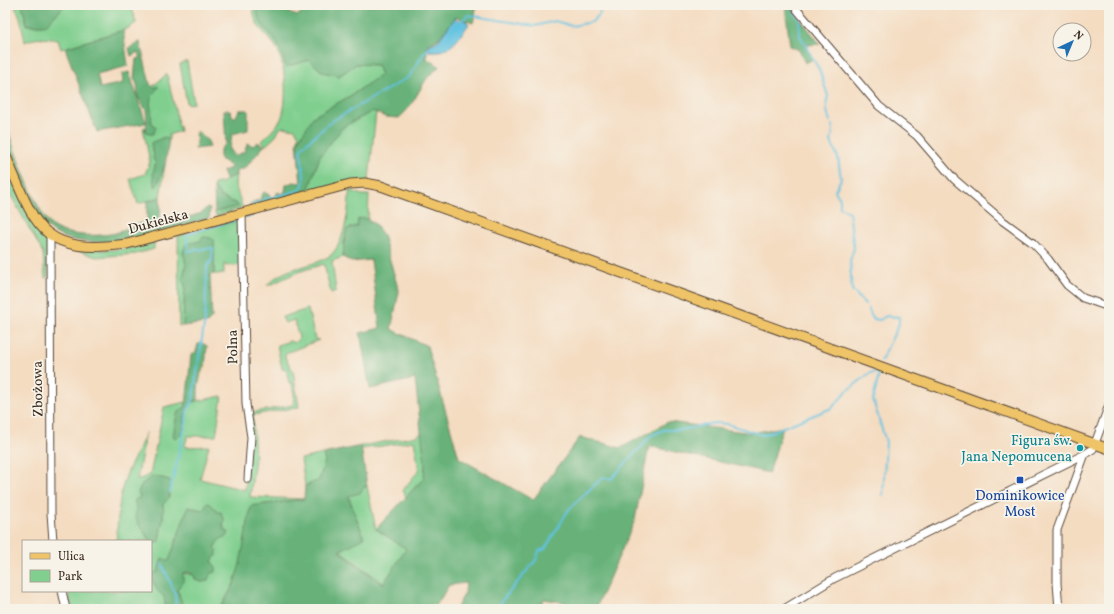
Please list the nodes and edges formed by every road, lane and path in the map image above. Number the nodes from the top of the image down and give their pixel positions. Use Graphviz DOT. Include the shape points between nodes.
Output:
graph roads {
  1 [pos="793,5"];
  2 [pos="5,154"];
  3 [pos="242,214"];
  4 [pos="50,237"];
  5 [pos="1109,306"];
  6 [pos="1109,406"];
  7 [pos="1095,444"];
  8 [pos="1109,449"];
  9 [pos="1085,454"];
  10 [pos="248,479"];
  11 [pos="53,540"];
  12 [pos="62,592"];
  13 [pos="66,609"];
  14 [pos="784,609"];
  15 [pos="1059,609"];
  1 -- 5 [label="street" via="879,106 917,136 954,179 1033,243 1067,285 1083,298"];
  2 -- 4 [label="main road, Dukielska" via="32,215"];
  3 -- 4 [label="main road, Dukielska" via="108,247 72,244"];
  3 -- 7 [label="main road, Dukielska" via="350,184 381,186"];
  3 -- 10 [label="street, Polna" via="246,404 251,437"];
  4 -- 11 [label="street, Zbożowa"];
  6 -- 7 [label="street"];
  7 -- 8 [label="main road, Dukielska"];
  7 -- 9 [label="street" via="1093,449"];
  9 -- 14 [label="street" via="835,578"];
  9 -- 15 [label="street" via="1057,530"];
  12 -- 13 [label="street"];
}
